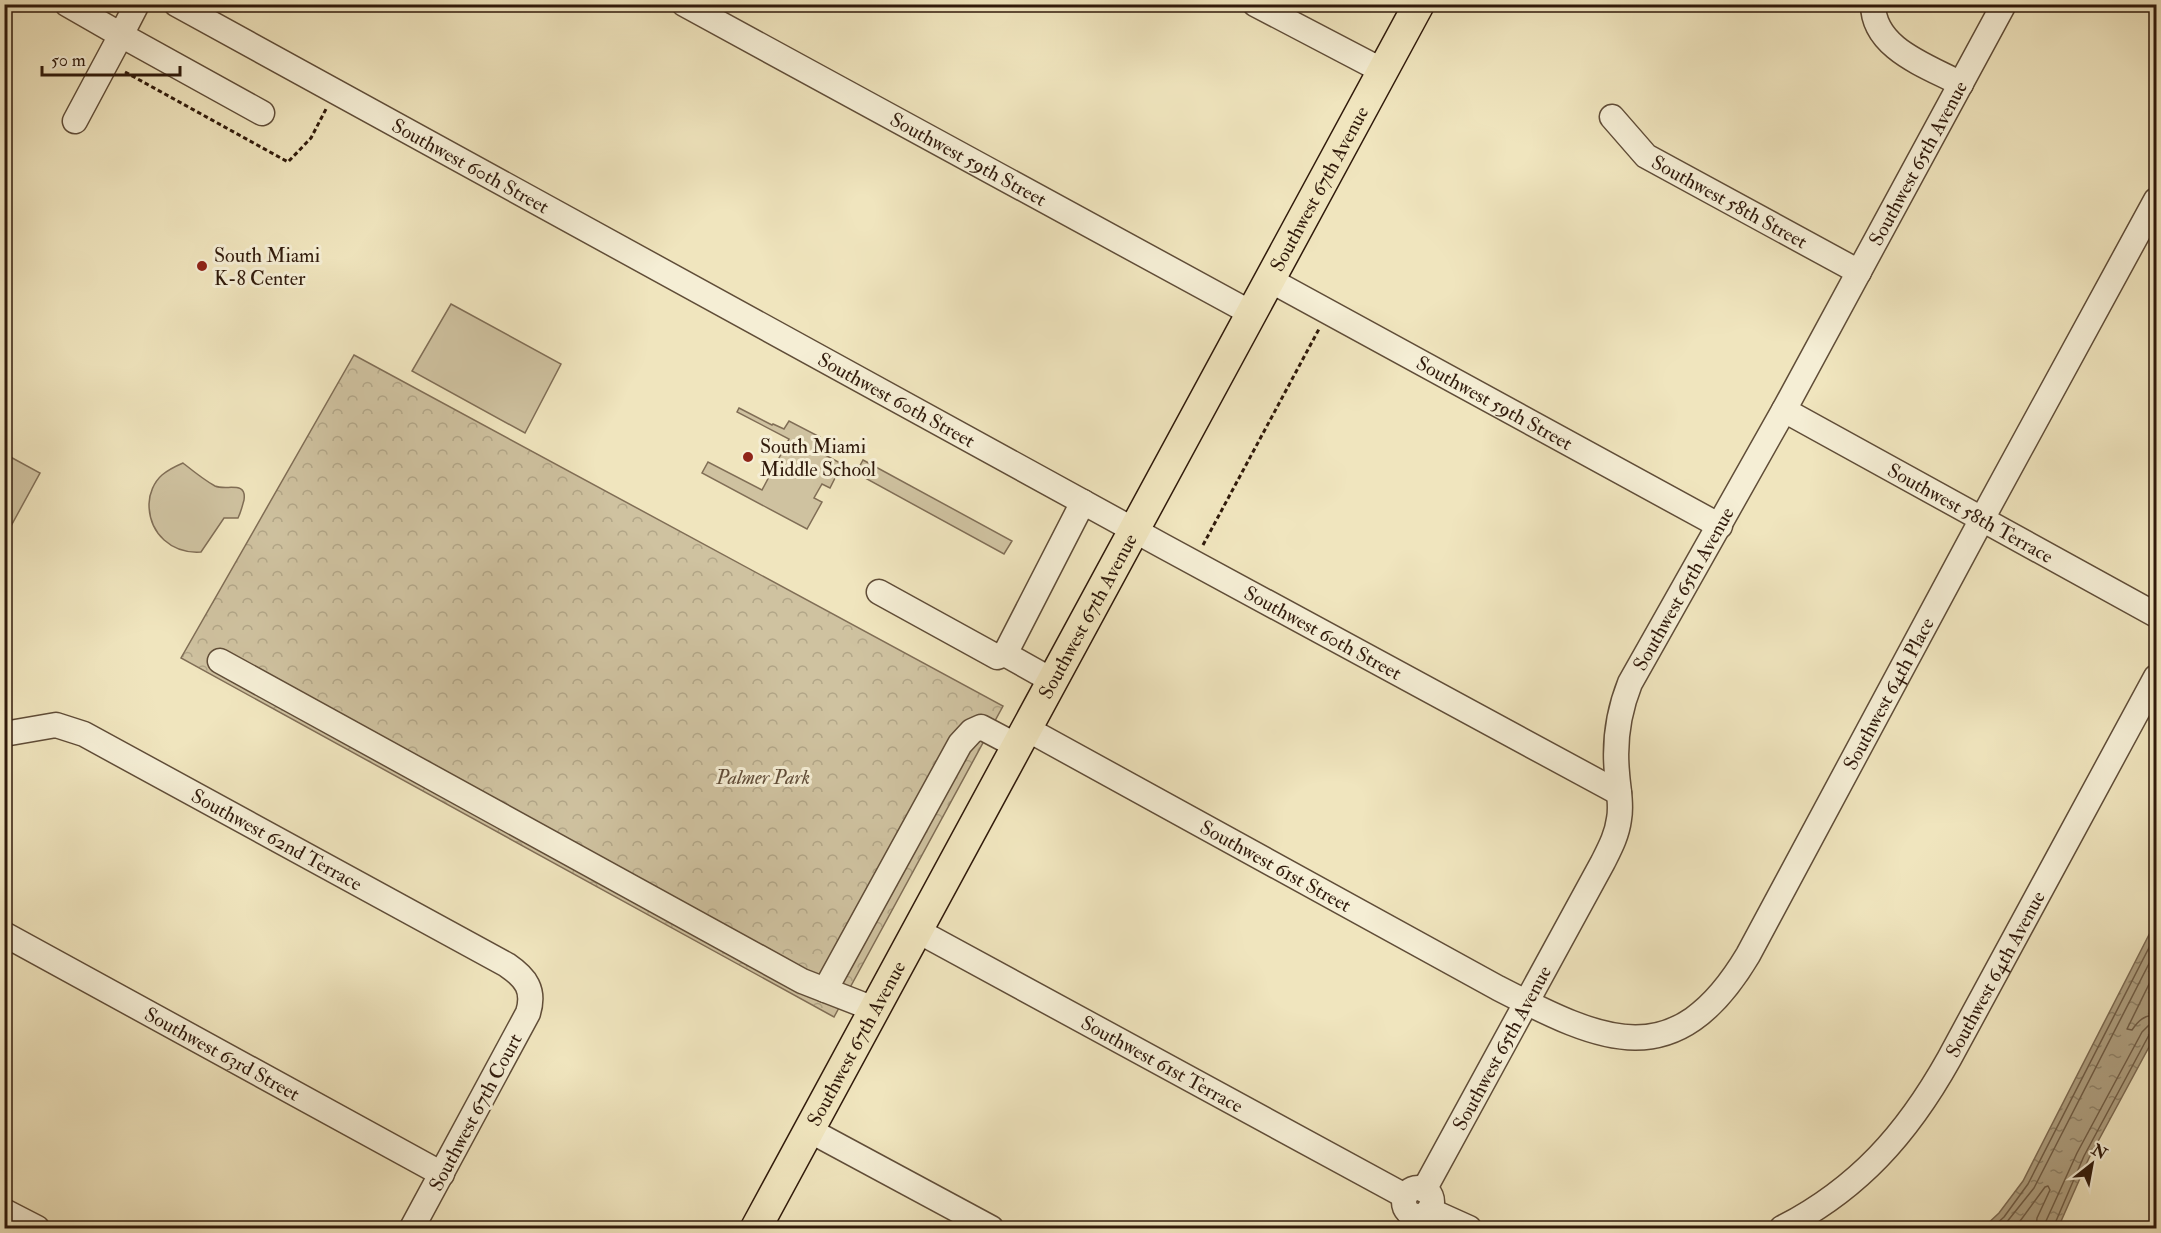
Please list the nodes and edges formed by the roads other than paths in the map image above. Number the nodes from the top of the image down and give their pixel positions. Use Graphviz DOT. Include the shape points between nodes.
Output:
graph roads {
  1 [pos="67,4"];
  2 [pos="137,4"];
  3 [pos="176,4"];
  4 [pos="684,4"];
  5 [pos="1255,4"];
  6 [pos="1419,4"];
  7 [pos="1873,4"];
  8 [pos="2004,4"];
  9 [pos="121,35"];
  10 [pos="1383,71"];
  11 [pos="1961,84"];
  12 [pos="262,113"];
  13 [pos="1611,117"];
  14 [pos="75,122"];
  15 [pos="2157,200"];
  16 [pos="1859,272"];
  17 [pos="1270,280"];
  18 [pos="1251,313"];
  19 [pos="1784,410"];
  20 [pos="1083,502"];
  21 [pos="1982,519"];
  22 [pos="1720,526"];
  23 [pos="1134,530"];
  24 [pos="879,592"];
  25 [pos="2157,615"];
  26 [pos="1005,654"];
  27 [pos="220,661"];
  28 [pos="2157,677"];
  29 [pos="1053,681"];
  30 [pos="4,734"];
  31 [pos="1022,738"];
  32 [pos="1619,793"];
  33 [pos="918,931"];
  34 [pos="4,934"];
  35 [pos="825,990"];
  36 [pos="530,993"];
  37 [pos="1526,1002"];
  38 [pos="874,1009"];
  39 [pos="809,1130"];
  40 [pos="442,1174"];
  41 [pos="1415,1208"];
  42 [pos="4,1211"];
  43 [pos="37,1228"];
  44 [pos="412,1228"];
  45 [pos="756,1228"];
  46 [pos="991,1228"];
  47 [pos="1469,1228"];
  48 [pos="1782,1228"];
  1 -- 9 [label="street"];
  2 -- 9 [label="street"];
  3 -- 20 [label="street, Southwest 60th Street"];
  4 -- 18 [label="street, Southwest 59th Street"];
  5 -- 10 [label="street"];
  6 -- 10 [label="main road, Southwest 67th Avenue"];
  7 -- 11 [label="street" via="1878,27 1888,42"];
  8 -- 11 [label="street, Southwest 65th Avenue"];
  9 -- 12 [label="street"];
  9 -- 14 [label="street"];
  10 -- 17 [label="main road, Southwest 67th Avenue"];
  11 -- 16 [label="street, Southwest 65th Avenue"];
  13 -- 16 [label="street, Southwest 58th Street" via="1646,156"];
  15 -- 21 [label="street, Southwest 64th Place"];
  16 -- 19 [label="street, Southwest 65th Avenue"];
  17 -- 18 [label="main road, Southwest 67th Avenue"];
  17 -- 22 [label="street, Southwest 59th Street"];
  18 -- 23 [label="main road, Southwest 67th Avenue"];
  19 -- 21 [label="street, Southwest 58th Terrace"];
  19 -- 22 [label="street, Southwest 65th Avenue"];
  20 -- 23 [label="street, Southwest 60th Street"];
  20 -- 26 [label="street"];
  21 -- 25 [label="street, Southwest 58th Terrace"];
  21 -- 37 [label="street, Southwest 64th Place" via="1748,955 1716,1000 1698,1017 1673,1030 1631,1037 1597,1033"];
  22 -- 32 [label="street, Southwest 65th Avenue" via="1624,698 1616,743"];
  23 -- 29 [label="main road, Southwest 67th Avenue"];
  23 -- 32 [label="street, Southwest 60th Street"];
  24 -- 26 [label="street" via="997,657"];
  26 -- 29 [label="street"];
  27 -- 35 [label="street" via="791,976"];
  28 -- 48 [label="street, Southwest 64th Avenue" via="1913,1118 1852,1183"];
  29 -- 31 [label="main road, Southwest 67th Avenue"];
  30 -- 36 [label="street, Southwest 62nd Terrace" via="56,725 84,734 507,965 527,982"];
  31 -- 33 [label="main road, Southwest 67th Avenue"];
  31 -- 35 [label="street, Southwest 61st Street" via="981,728 972,730 960,744"];
  31 -- 37 [label="street, Southwest 61st Street"];
  32 -- 37 [label="street, Southwest 65th Avenue" via="1619,822 1610,848"];
  33 -- 38 [label="main road, Southwest 67th Avenue"];
  33 -- 41 [label="street, Southwest 61st Terrace"];
  34 -- 40 [label="street, Southwest 63rd Street"];
  35 -- 38 [label="street"];
  36 -- 40 [label="street, Southwest 67th Court" via="525,1019"];
  37 -- 41 [label="street, Southwest 65th Avenue"];
  38 -- 39 [label="main road, Southwest 67th Avenue"];
  39 -- 45 [label="main road, Southwest 67th Avenue"];
  39 -- 46 [label="street"];
  40 -- 44 [label="street, Southwest 67th Court"];
  41 -- 47 [label="street"];
  42 -- 43 [label="street"];
}
